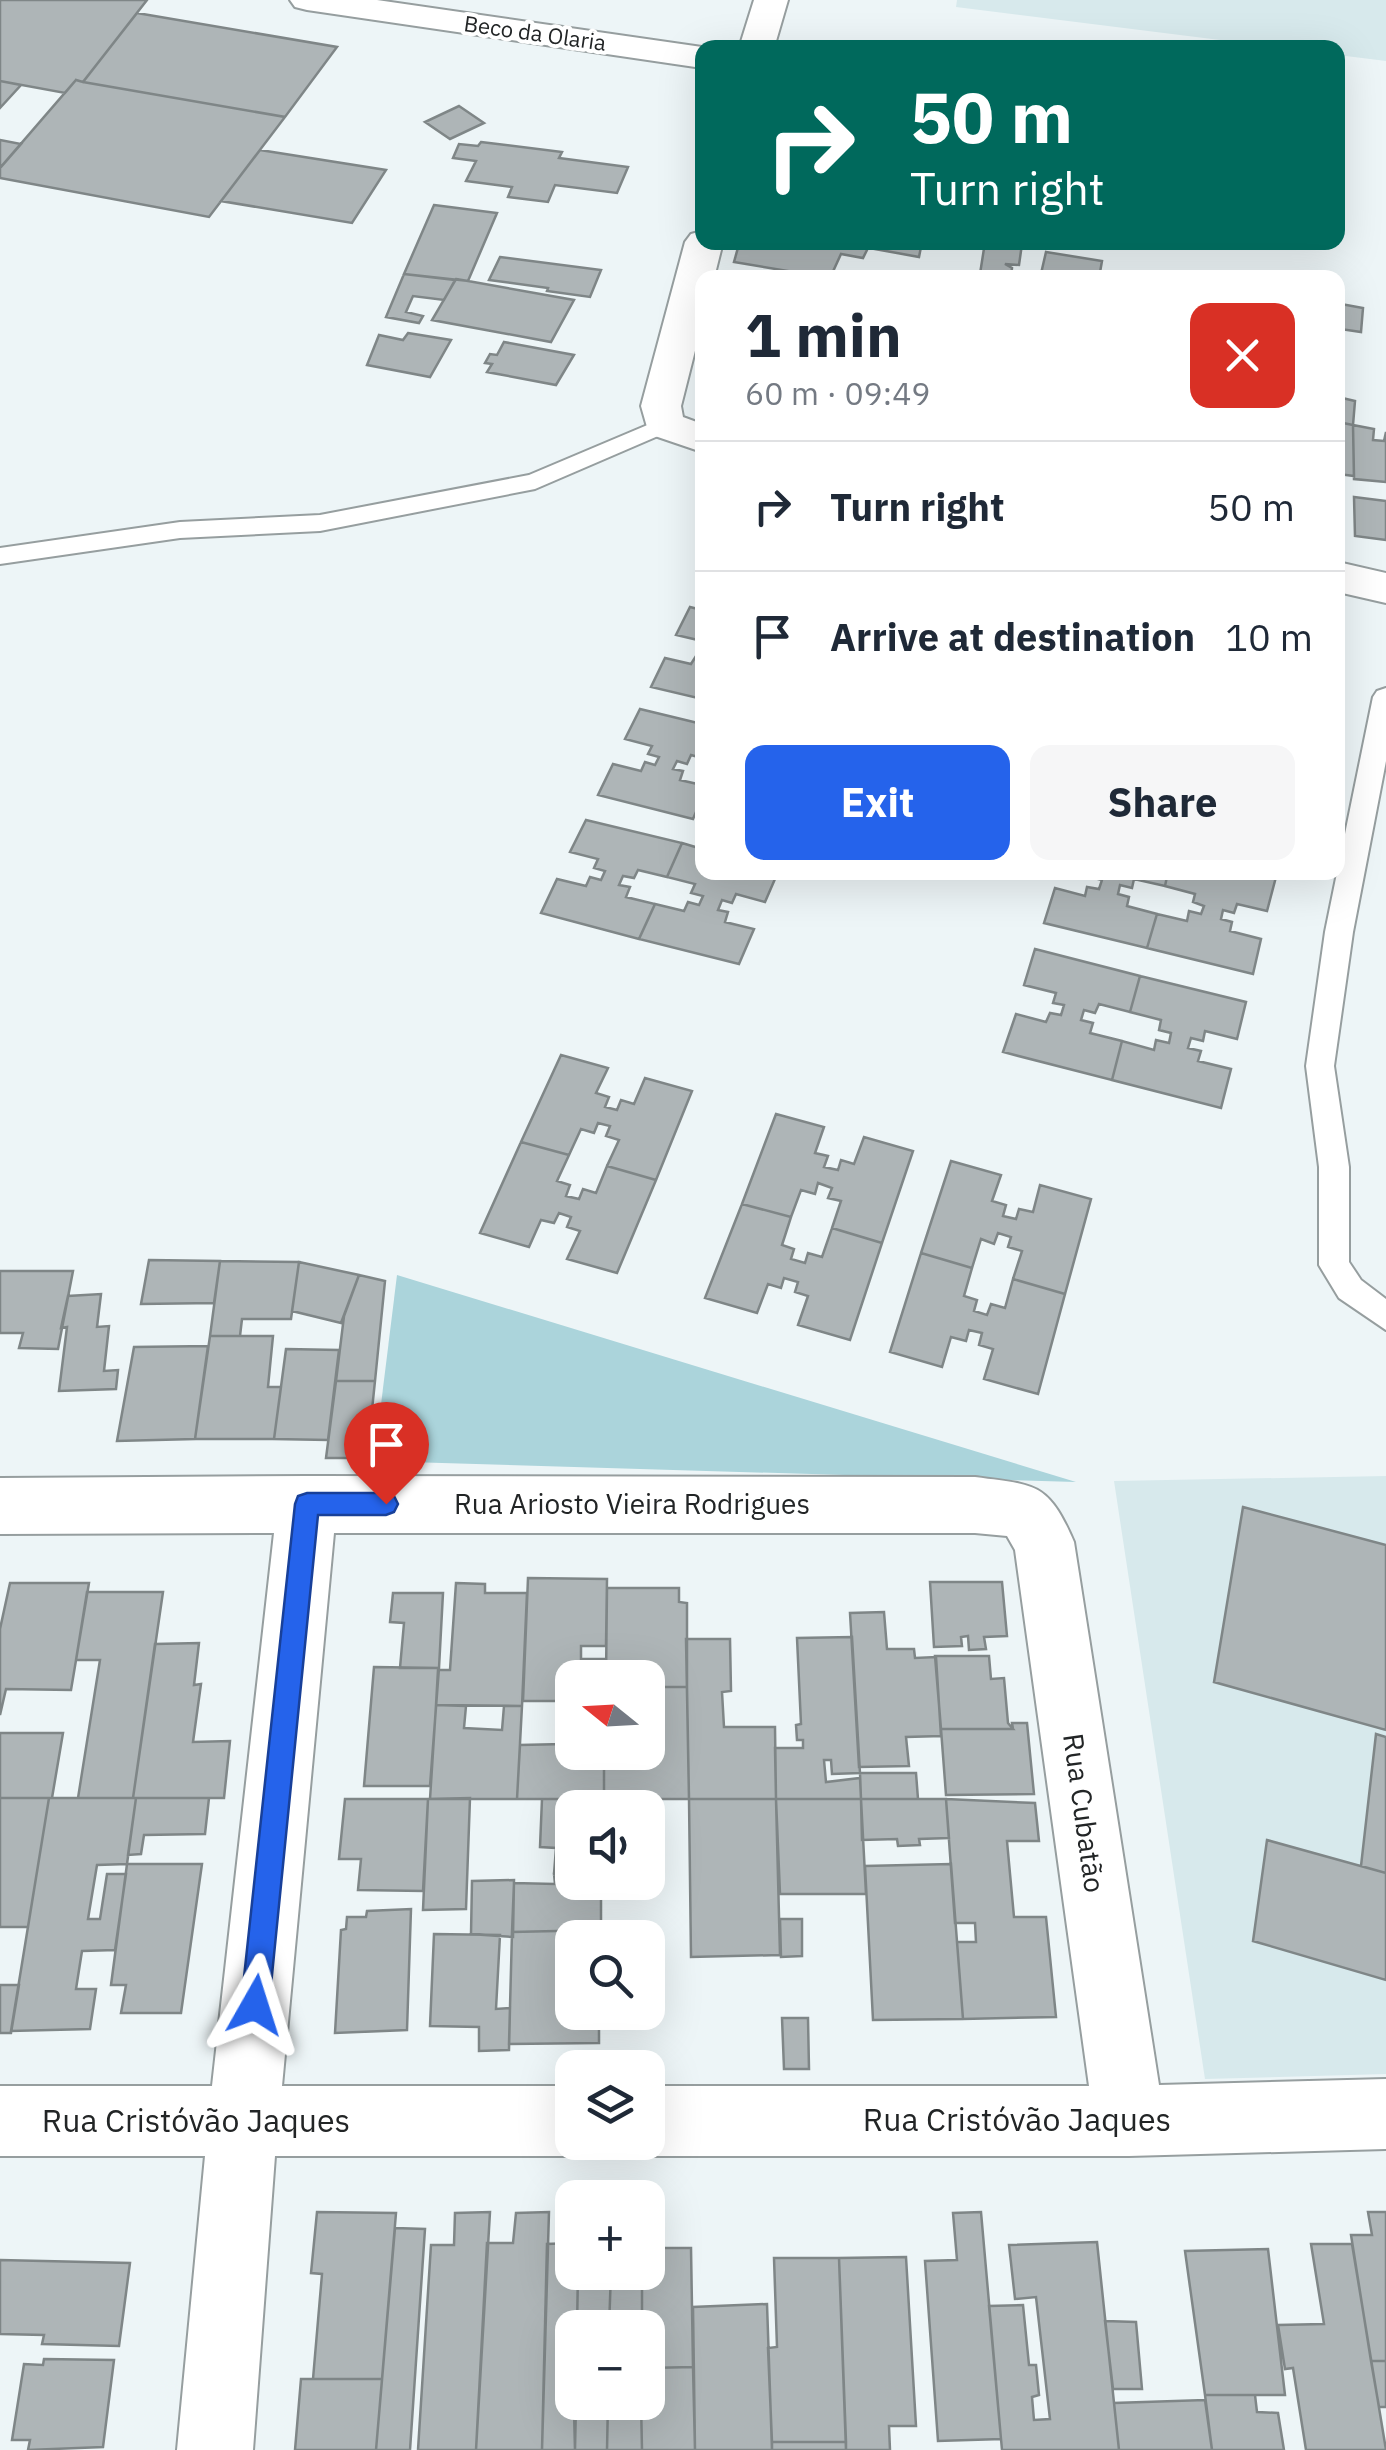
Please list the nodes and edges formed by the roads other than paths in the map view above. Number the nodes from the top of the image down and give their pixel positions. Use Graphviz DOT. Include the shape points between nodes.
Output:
graph roads {
  1 [pos="307,0"];
  2 [pos="771,0"];
  3 [pos="758,40"];
  4 [pos="695,57"];
  5 [pos="695,276"];
  6 [pos="664,425"];
  7 [pos="695,436"];
  8 [pos="0,556"];
  9 [pos="1345,579"];
  10 [pos="1386,588"];
  11 [pos="1386,697"];
  12 [pos="1386,1317"];
  13 [pos="307,1504"];
  14 [pos="0,1506"];
  15 [pos="1024,1510"];
  16 [pos="1386,2114"];
  17 [pos="0,2120"];
  18 [pos="243,2121"];
  19 [pos="555,2121"];
  20 [pos="665,2121"];
  21 [pos="1129,2121"];
  22 [pos="215,2450"];
  1 -- 4 [label="street, Beco da Olaria"];
  2 -- 3 [label="street"];
  5 -- 6 [label="street" via="661,406"];
  6 -- 7 [label="street"];
  6 -- 8 [label="lane" via="535,481 320,523 180,530"];
  9 -- 10 [label="street"];
  11 -- 12 [label="lane" via="1320,1066 1334,1167 1334,1265 1350,1289"];
  13 -- 14 [label="street, Rua Ariosto Vieira Rodrigues"];
  13 -- 15 [label="street, Rua Ariosto Vieira Rodrigues"];
  13 -- 18 [label="street"];
  15 -- 21 [label="street, Rua Cubatão" via="1044,1542"];
  16 -- 21 [label="street, Rua Cristóvão Jaques"];
  17 -- 18 [label="street, Rua Cristóvão Jaques"];
  18 -- 19 [label="street, Rua Cristóvão Jaques"];
  18 -- 22 [label="street"];
  20 -- 21 [label="street, Rua Cristóvão Jaques"];
}
